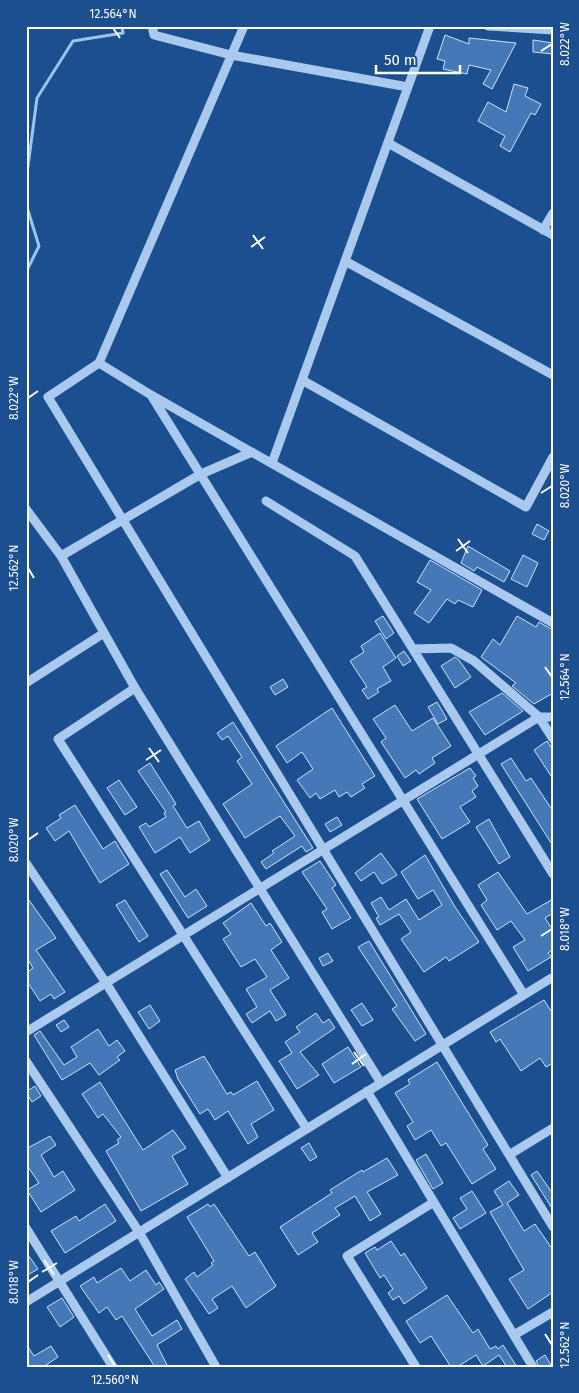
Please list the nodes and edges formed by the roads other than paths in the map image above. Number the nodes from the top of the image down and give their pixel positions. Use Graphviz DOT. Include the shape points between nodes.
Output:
graph roads {
  1 [pos="152,26"];
  2 [pos="244,26"];
  3 [pos="430,26"];
  4 [pos="488,26"];
  5 [pos="553,30"];
  6 [pos="231,55"];
  7 [pos="408,87"];
  8 [pos="388,143"];
  9 [pos="553,213"];
  10 [pos="543,230"];
  11 [pos="553,235"];
  12 [pos="345,261"];
  13 [pos="99,363"];
  14 [pos="553,375"];
  15 [pos="302,380"];
  16 [pos="152,395"];
  17 [pos="252,452"];
  18 [pos="552,459"];
  19 [pos="272,463"];
  20 [pos="200,474"];
  21 [pos="266,501"];
  22 [pos="26,509"];
  23 [pos="123,521"];
  24 [pos="61,556"];
  25 [pos="553,622"];
  26 [pos="104,633"];
  27 [pos="412,649"];
  28 [pos="26,683"];
  29 [pos="135,688"];
  30 [pos="553,716"];
  31 [pos="539,717"];
  32 [pos="553,739"];
  33 [pos="478,754"];
  34 [pos="403,800"];
  35 [pos="323,850"];
  36 [pos="26,863"];
  37 [pos="553,874"];
  38 [pos="260,888"];
  39 [pos="183,936"];
  40 [pos="553,977"];
  41 [pos="106,983"];
  42 [pos="524,995"];
  43 [pos="26,1032"];
  44 [pos="442,1045"];
  45 [pos="26,1061"];
  46 [pos="381,1083"];
  47 [pos="367,1092"];
  48 [pos="553,1128"];
  49 [pos="307,1129"];
  50 [pos="509,1155"];
  51 [pos="228,1178"];
  52 [pos="434,1202"];
  53 [pos="26,1228"];
  54 [pos="553,1228"];
  55 [pos="139,1232"];
  56 [pos="60,1282"];
  57 [pos="26,1302"];
  58 [pos="553,1312"];
  59 [pos="514,1335"];
  60 [pos="113,1367"];
  61 [pos="216,1367"];
  62 [pos="416,1367"];
  63 [pos="533,1367"];
  1 -- 6 [label="street" via="154,35"];
  2 -- 6 [label="street"];
  3 -- 7 [label="street"];
  4 -- 5 [label="street"];
  6 -- 7 [label="street"];
  6 -- 13 [label="street"];
  7 -- 8 [label="street"];
  8 -- 10 [label="street"];
  8 -- 12 [label="street"];
  9 -- 10 [label="street"];
  10 -- 11 [label="street"];
  12 -- 14 [label="street"];
  12 -- 15 [label="street"];
  13 -- 16 [label="street"];
  13 -- 23 [label="street" via="48,397"];
  15 -- 18 [label="street" via="526,507"];
  15 -- 19 [label="street"];
  16 -- 17 [label="street"];
  16 -- 20 [label="street"];
  17 -- 19 [label="street"];
  17 -- 20 [label="street"];
  19 -- 25 [label="street"];
  20 -- 23 [label="street"];
  20 -- 34 [label="street"];
  21 -- 27 [label="street" via="355,556"];
  22 -- 24 [label="street"];
  23 -- 24 [label="street"];
  23 -- 35 [label="street"];
  24 -- 26 [label="street"];
  26 -- 28 [label="street"];
  26 -- 29 [label="street"];
  27 -- 31 [label="street" via="451,648 474,661"];
  27 -- 33 [label="street"];
  29 -- 38 [label="street"];
  29 -- 39 [label="street" via="58,739"];
  30 -- 31 [label="street"];
  31 -- 32 [label="street"];
  31 -- 33 [label="street"];
  33 -- 34 [label="street"];
  33 -- 37 [label="street"];
  34 -- 35 [label="street"];
  34 -- 42 [label="street"];
  35 -- 38 [label="street"];
  35 -- 44 [label="street"];
  36 -- 41 [label="street"];
  38 -- 39 [label="street"];
  38 -- 46 [label="street"];
  39 -- 41 [label="street"];
  39 -- 49 [label="street"];
  40 -- 42 [label="street"];
  41 -- 43 [label="street"];
  41 -- 51 [label="street"];
  42 -- 44 [label="street"];
  44 -- 46 [label="street"];
  44 -- 50 [label="street"];
  45 -- 55 [label="street"];
  46 -- 47 [label="street"];
  47 -- 49 [label="street"];
  47 -- 52 [label="street"];
  48 -- 50 [label="street"];
  49 -- 51 [label="street"];
  50 -- 54 [label="street"];
  51 -- 55 [label="street"];
  52 -- 59 [label="street"];
  52 -- 62 [label="street" via="348,1256"];
  53 -- 56 [label="street"];
  55 -- 56 [label="street"];
  55 -- 61 [label="street"];
  56 -- 57 [label="street"];
  56 -- 60 [label="street"];
  58 -- 59 [label="street"];
  59 -- 63 [label="street"];
}
